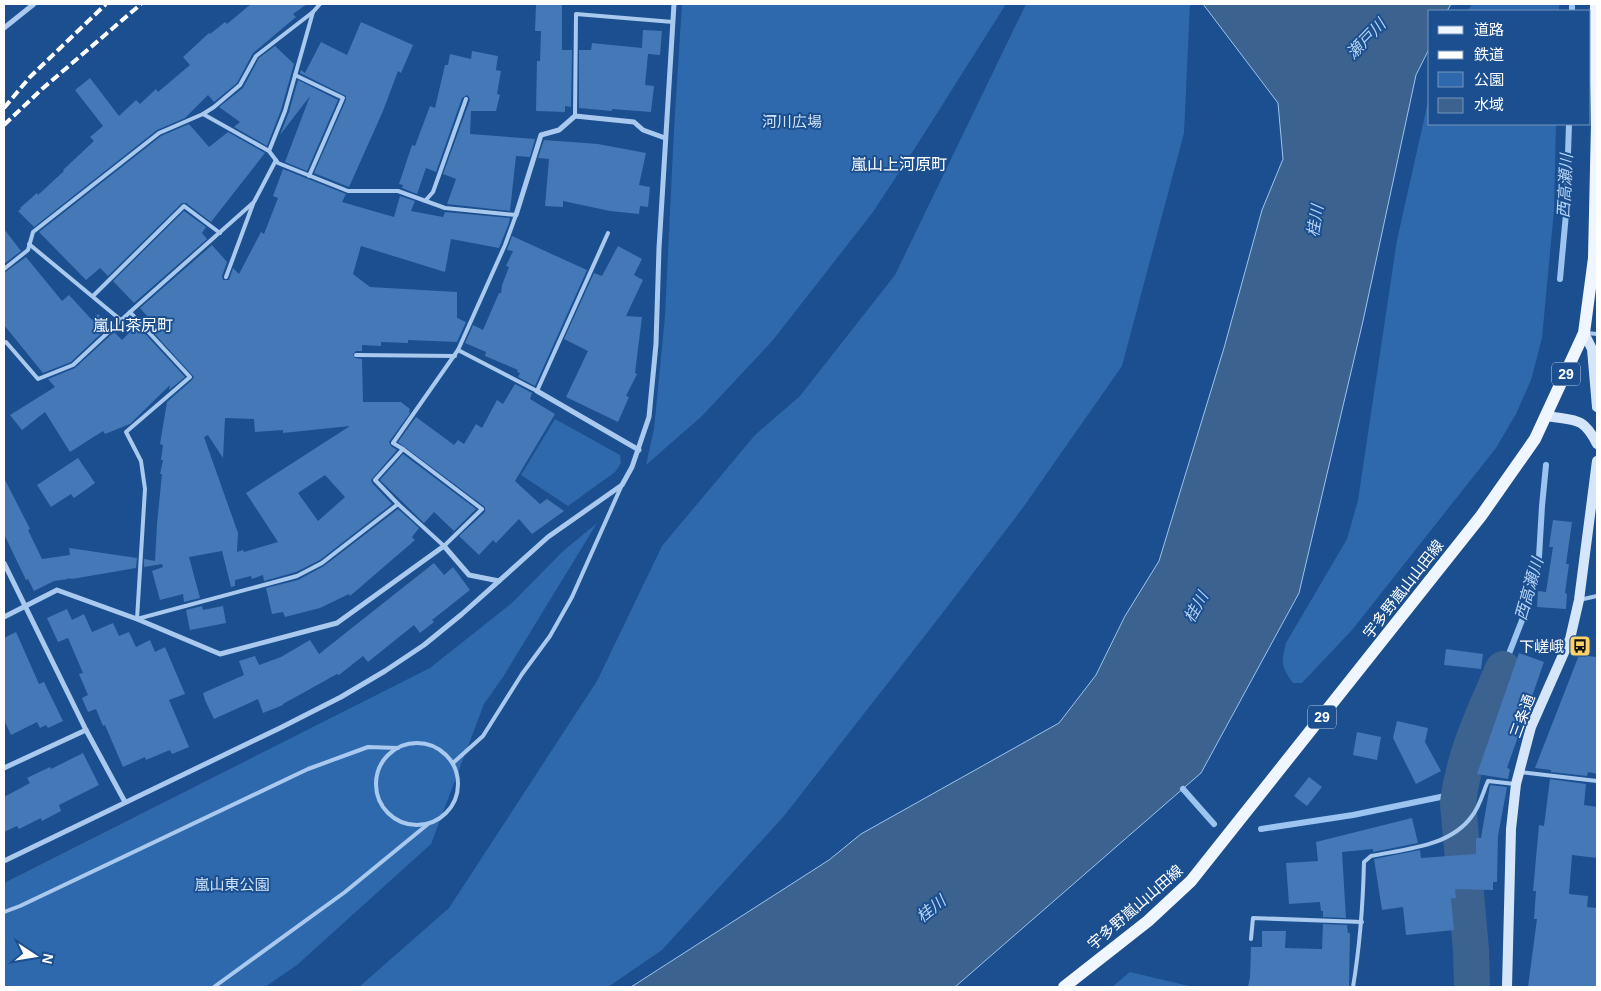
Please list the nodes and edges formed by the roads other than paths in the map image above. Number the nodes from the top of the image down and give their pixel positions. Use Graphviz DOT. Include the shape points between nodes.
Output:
graph roads {
  1 [pos="34,4"];
  2 [pos="320,4"];
  3 [pos="674,4"];
  4 [pos="1596,4"];
  5 [pos="313,12"];
  6 [pos="673,22"];
  7 [pos="4,28"];
  8 [pos="1596,47"];
  9 [pos="295,75"];
  10 [pos="466,99"];
  11 [pos="203,114"];
  12 [pos="575,116"];
  13 [pos="1597,124"];
  14 [pos="665,138"];
  15 [pos="269,150"];
  16 [pos="276,160"];
  17 [pos="309,176"];
  18 [pos="425,201"];
  19 [pos="254,202"];
  20 [pos="516,214"];
  21 [pos="220,233"];
  22 [pos="608,233"];
  23 [pos="29,244"];
  24 [pos="1596,258"];
  25 [pos="4,269"];
  26 [pos="226,277"];
  27 [pos="92,296"];
  28 [pos="130,312"];
  29 [pos="122,321"];
  30 [pos="1591,334"];
  31 [pos="4,341"];
  32 [pos="458,350"];
  33 [pos="356,355"];
  34 [pos="455,356"];
  35 [pos="537,391"];
  36 [pos="1597,406"];
  37 [pos="1547,416"];
  38 [pos="1597,444"];
  39 [pos="403,449"];
  40 [pos="639,450"];
  41 [pos="1597,461"];
  42 [pos="622,485"];
  43 [pos="398,504"];
  44 [pos="444,546"];
  45 [pos="4,563"];
  46 [pos="499,580"];
  47 [pos="1597,596"];
  48 [pos="1579,600"];
  49 [pos="26,606"];
  50 [pos="4,617"];
  51 [pos="137,619"];
  52 [pos="86,730"];
  53 [pos="398,748"];
  54 [pos="453,763"];
  55 [pos="4,768"];
  56 [pos="1520,772"];
  57 [pos="1597,781"];
  58 [pos="1516,784"];
  59 [pos="125,802"];
  60 [pos="428,824"];
  61 [pos="4,861"];
  62 [pos="4,912"];
  63 [pos="1362,922"];
  64 [pos="1251,939"];
  65 [pos="214,987"];
  66 [pos="1064,987"];
  67 [pos="1353,987"];
  68 [pos="1507,987"];
  1 -- 7 [label="street"];
  2 -- 5 [label="lane"];
  3 -- 6 [label="street"];
  4 -- 8 [label="main road, 宇多野嵐山山田線 / 29"];
  5 -- 9 [label="lane"];
  5 -- 11 [label="lane" via="256,56 240,85"];
  6 -- 12 [label="lane" via="576,14"];
  6 -- 14 [label="street"];
  8 -- 13 [label="main road, 宇多野嵐山山田線 / 29"];
  9 -- 15 [label="lane"];
  9 -- 17 [label="lane" via="343,98"];
  10 -- 18 [label="lane" via="433,192"];
  11 -- 15 [label="lane"];
  11 -- 23 [label="lane" via="159,133 33,232"];
  12 -- 14 [label="street" via="634,122 643,130"];
  12 -- 20 [label="street" via="559,130 542,135"];
  13 -- 24 [label="main road, 宇多野嵐山山田線 / 29"];
  14 -- 40 [label="street" via="655,353 649,417"];
  15 -- 16 [label="lane"];
  16 -- 17 [label="lane"];
  16 -- 19 [label="lane"];
  17 -- 18 [label="lane" via="348,191 398,191"];
  18 -- 20 [label="lane" via="445,208"];
  19 -- 21 [label="lane"];
  19 -- 26 [label="lane"];
  20 -- 32 [label="lane"];
  21 -- 27 [label="lane" via="184,206"];
  21 -- 28 [label="lane"];
  22 -- 35 [label="lane"];
  23 -- 25 [label="lane" via="28,250"];
  23 -- 27 [label="lane"];
  24 -- 30 [label="main road, 宇多野嵐山山田線 / 29"];
  27 -- 29 [label="lane"];
  28 -- 29 [label="lane"];
  28 -- 51 [label="lane" via="190,377 126,432 141,461 145,489"];
  29 -- 31 [label="lane" via="73,365 38,379"];
  30 -- 36 [label="main road"];
  30 -- 37 [label="main road, 宇多野嵐山山田線 / 29"];
  32 -- 34 [label="lane"];
  32 -- 35 [label="lane"];
  33 -- 34 [label="lane"];
  34 -- 39 [label="lane" via="393,443"];
  35 -- 40 [label="street"];
  37 -- 38 [label="main road" via="1582,422"];
  37 -- 66 [label="main road, 宇多野嵐山山田線 / 29" via="1535,439 1481,516 1191,881 1148,921"];
  39 -- 43 [label="lane" via="375,480"];
  39 -- 44 [label="lane" via="482,509"];
  40 -- 42 [label="street"];
  41 -- 48 [label="main road, 三条通"];
  42 -- 46 [label="street" via="548,537"];
  42 -- 54 [label="lane" via="572,597 550,636 483,736"];
  43 -- 44 [label="lane"];
  43 -- 51 [label="lane" via="322,563 297,576"];
  44 -- 46 [label="street" via="469,574"];
  44 -- 51 [label="street" via="337,623 220,654"];
  45 -- 49 [label="street"];
  46 -- 59 [label="street" via="424,645 348,693"];
  47 -- 48 [label="lane"];
  48 -- 56 [label="main road, 三条通" via="1570,639 1531,727"];
  49 -- 50 [label="street"];
  49 -- 51 [label="street" via="57,590"];
  49 -- 52 [label="street"];
  52 -- 55 [label="street"];
  52 -- 59 [label="street"];
  53 -- 54 [label="lane" via="422,743 445,753"];
  53 -- 60 [label="lane" via="382,764 376,787 379,798 394,818 416,825"];
  53 -- 62 [label="lane" via="368,747 308,770"];
  54 -- 60 [label="lane" via="458,775 456,800 440,818"];
  56 -- 57 [label="lane"];
  56 -- 58 [label="main road, 三条通"];
  58 -- 63 [label="lane" via="1488,781 1474,814 1455,832 1437,842 1371,856 1364,862"];
  58 -- 68 [label="main road, 三条通" via="1511,829"];
  59 -- 61 [label="street"];
  60 -- 65 [label="lane" via="346,892"];
  63 -- 64 [label="lane" via="1253,918"];
  63 -- 67 [label="lane"];
}
